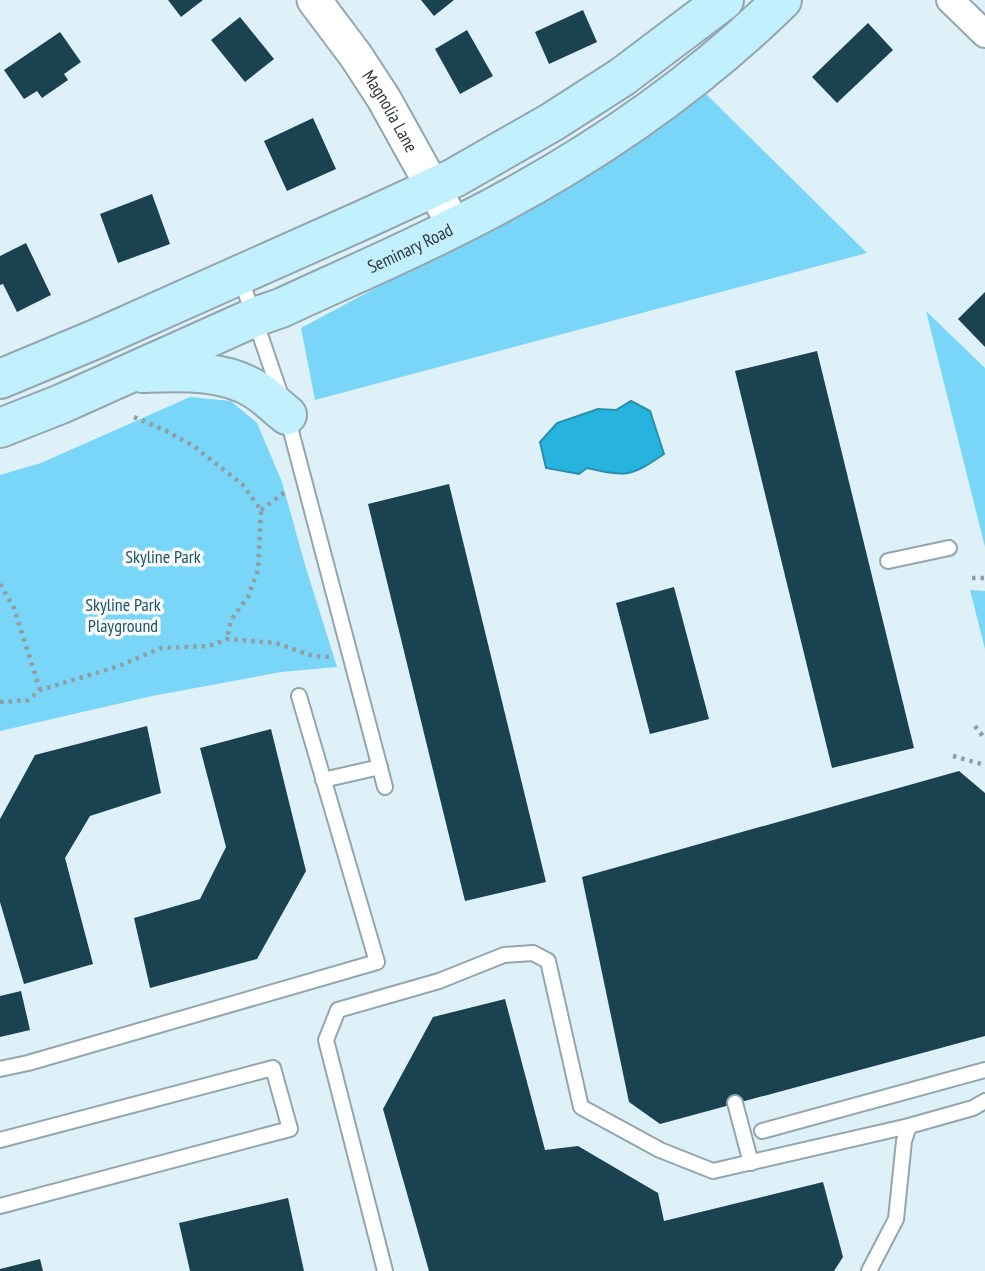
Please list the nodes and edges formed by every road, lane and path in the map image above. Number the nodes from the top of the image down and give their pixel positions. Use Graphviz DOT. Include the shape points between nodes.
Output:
graph roads {
  1 [pos="314,0"];
  2 [pos="724,0"];
  3 [pos="782,0"];
  4 [pos="950,0"];
  5 [pos="985,34"];
  6 [pos="433,188"];
  7 [pos="455,227"];
  8 [pos="240,275"];
  9 [pos="255,317"];
  10 [pos="126,374"];
  11 [pos="0,379"];
  12 [pos="287,415"];
  13 [pos="134,417"];
  14 [pos="0,428"];
  15 [pos="285,492"];
  16 [pos="261,510"];
  17 [pos="949,548"];
  18 [pos="888,561"];
  19 [pos="972,578"];
  20 [pos="985,578"];
  21 [pos="0,584"];
  22 [pos="227,639"];
  23 [pos="333,657"];
  24 [pos="40,690"];
  25 [pos="299,696"];
  26 [pos="0,702"];
  27 [pos="975,726"];
  28 [pos="985,739"];
  29 [pos="953,756"];
  30 [pos="985,765"];
  31 [pos="380,767"];
  32 [pos="323,780"];
  33 [pos="385,787"];
  34 [pos="0,1069"];
  35 [pos="985,1070"];
  36 [pos="735,1104"];
  37 [pos="981,1107"];
  38 [pos="909,1126"];
  39 [pos="762,1131"];
  40 [pos="0,1140"];
  41 [pos="751,1163"];
  42 [pos="0,1206"];
  43 [pos="385,1271"];
  44 [pos="869,1271"];
  1 -- 6 [label="street, Magnolia Lane" via="384,99"];
  2 -- 6 [label="main road" via="564,115"];
  3 -- 7 [label="main road, Seminary Road" via="691,80 610,138"];
  4 -- 5 [label="street"];
  6 -- 7 [label="street, Magnolia Lane"];
  6 -- 8 [label="main road"];
  7 -- 9 [label="main road, Seminary Road"];
  8 -- 9 [label="lane"];
  8 -- 11 [label="main road"];
  9 -- 10 [label="main road, Seminary Road"];
  9 -- 12 [label="lane"];
  10 -- 12 [label="main road" via="179,372 228,377 256,389"];
  10 -- 14 [label="main road, Seminary Road"];
  12 -- 31 [label="lane"];
  13 -- 16 [label="path" via="192,445 242,485"];
  15 -- 16 [label="path"];
  16 -- 22 [label="path" via="258,570 248,597 231,620"];
  17 -- 18 [label="lane"];
  19 -- 20 [label="path"];
  21 -- 24 [label="path" via="14,608"];
  22 -- 23 [label="path" via="276,643 313,656"];
  22 -- 24 [label="path" via="209,646 161,648"];
  24 -- 26 [label="path" via="28,700"];
  25 -- 32 [label="lane"];
  27 -- 28 [label="path"];
  29 -- 30 [label="path"];
  31 -- 32 [label="lane"];
  31 -- 33 [label="lane"];
  32 -- 34 [label="lane" via="377,962"];
  35 -- 39 [label="lane"];
  36 -- 41 [label="lane"];
  37 -- 38 [label="lane"];
  38 -- 41 [label="lane"];
  38 -- 44 [label="lane" via="897,1219"];
  40 -- 42 [label="lane" via="273,1068 290,1129"];
  41 -- 43 [label="lane" via="713,1171 660,1150 581,1107 548,961 533,953 504,955 439,981 338,1010 326,1040"];
}
